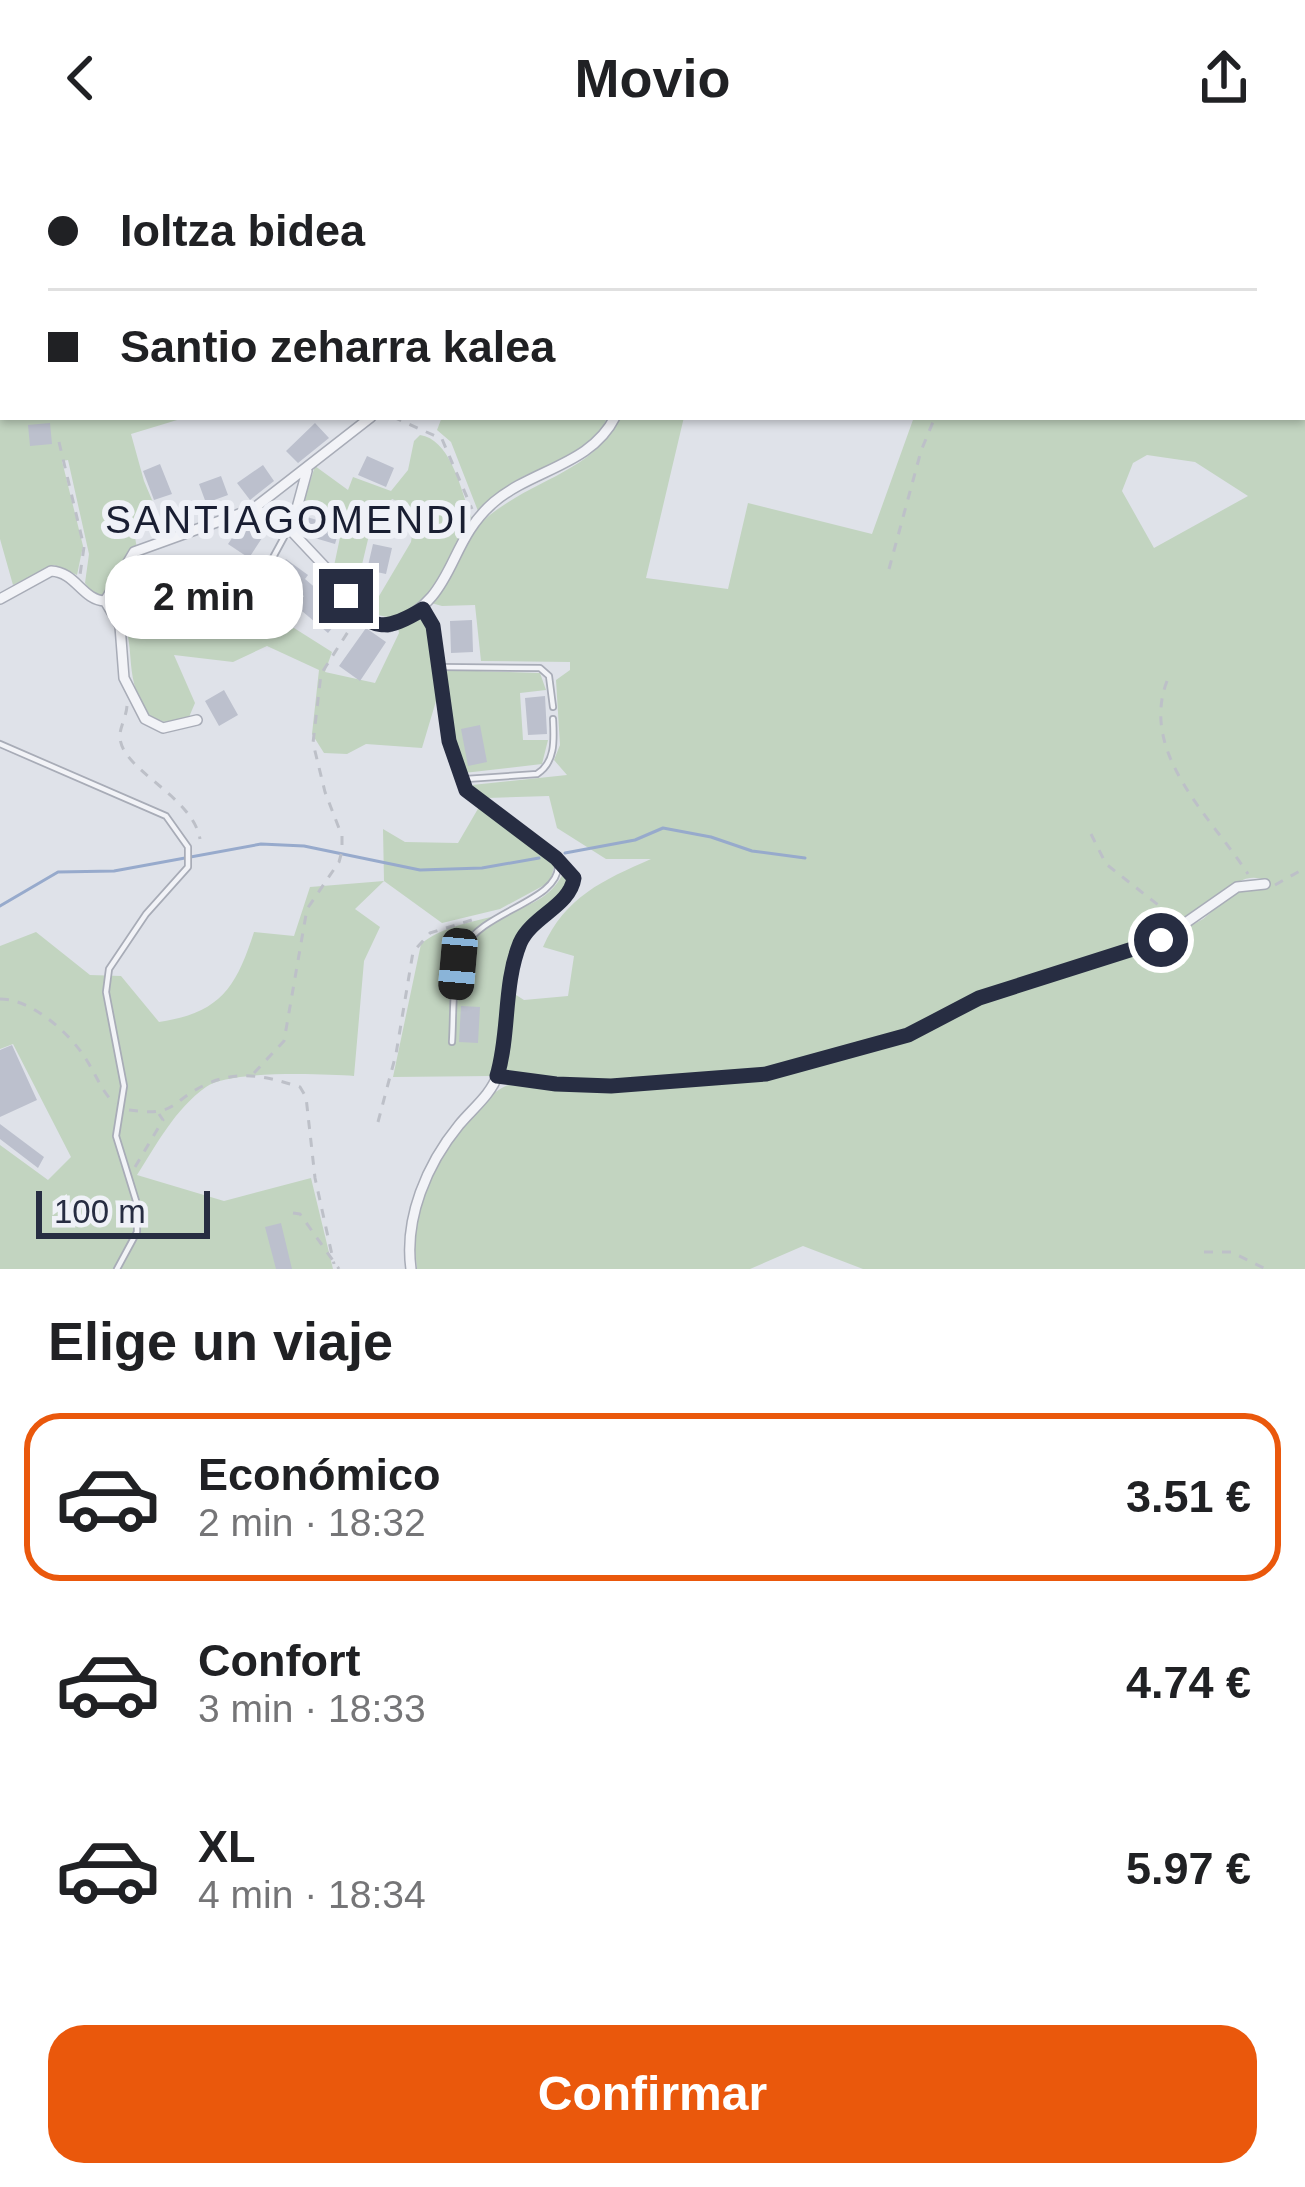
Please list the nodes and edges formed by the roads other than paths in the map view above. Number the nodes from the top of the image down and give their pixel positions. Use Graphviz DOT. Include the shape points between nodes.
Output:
graph roads {
  1 [pos="366,420"];
  2 [pos="614,420"];
  3 [pos="309,467"];
  4 [pos="253,509"];
  5 [pos="290,529"];
  6 [pos="372,578"];
  7 [pos="0,599"];
  8 [pos="266,600"];
  9 [pos="105,601"];
  10 [pos="423,609"];
  11 [pos="360,614"];
  12 [pos="440,667"];
  13 [pos="554,707"];
  14 [pos="553,719"];
  15 [pos="197,720"];
  16 [pos="0,744"];
  17 [pos="461,780"];
  18 [pos="556,858"];
  19 [pos="1259,883"];
  20 [pos="452,1042"];
  21 [pos="497,1076"];
  22 [pos="117,1269"];
  23 [pos="411,1269"];
  1 -- 3 [label="street"];
  2 -- 10 [label="street" via="593,446 519,484 476,519"];
  3 -- 4 [label="street"];
  3 -- 5 [label="street"];
  4 -- 5 [label="street"];
  4 -- 9 [label="street" via="134,552"];
  5 -- 8 [label="lane" via="264,574"];
  5 -- 11 [label="street"];
  6 -- 11 [label="lane"];
  7 -- 9 [label="street" via="51,571"];
  9 -- 15 [label="street" via="120,626 124,678 145,719 183,726"];
  10 -- 11 [label="street" via="388,627"];
  10 -- 12 [label="street"];
  12 -- 13 [label="lane" via="540,668"];
  12 -- 17 [label="street"];
  14 -- 17 [label="lane" via="544,770"];
  16 -- 22 [label="lane" via="166,816 188,847 188,866 109,969 124,1086 116,1136 137,1204 137,1232"];
  17 -- 18 [label="street"];
  18 -- 20 [label="lane" via="551,888 497,915 464,946"];
  18 -- 21 [label="street" via="574,878 573,890 519,946"];
  19 -- 21 [label="street" via="1237,887 1161,940 979,998 908,1035 766,1074 611,1086"];
  21 -- 23 [label="street" via="427,1178 411,1220"];
}
